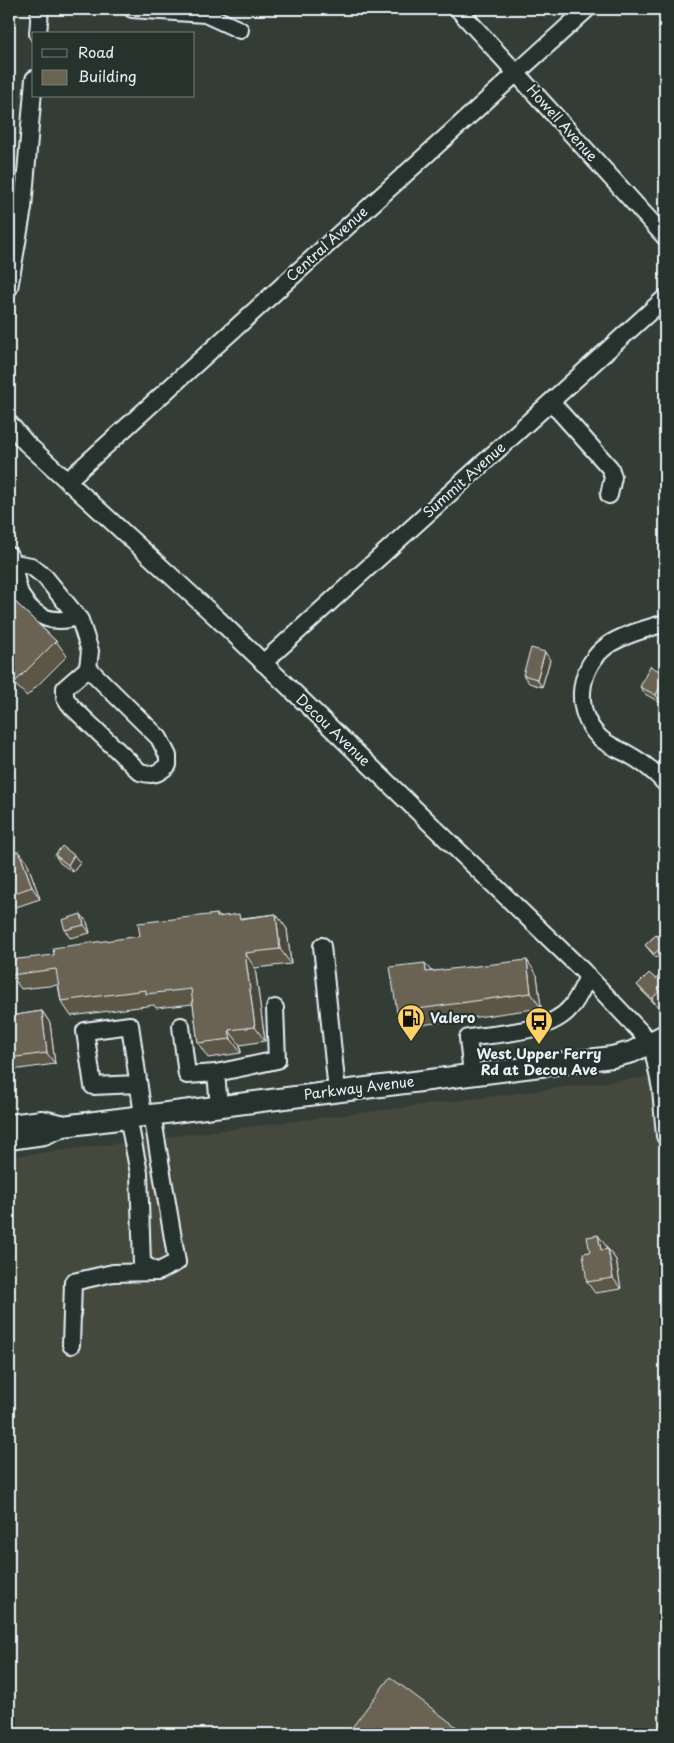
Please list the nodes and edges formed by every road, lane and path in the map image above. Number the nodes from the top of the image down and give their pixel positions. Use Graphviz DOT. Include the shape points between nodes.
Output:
graph roads {
  1 [pos="40,9"];
  2 [pos="132,9"];
  3 [pos="458,9"];
  4 [pos="587,9"];
  5 [pos="240,30"];
  6 [pos="38,32"];
  7 [pos="516,72"];
  8 [pos="32,98"];
  9 [pos="665,237"];
  10 [pos="9,288"];
  11 [pos="665,298"];
  12 [pos="551,402"];
  13 [pos="11,432"];
  14 [pos="67,481"];
  15 [pos="609,495"];
  16 [pos="11,559"];
  17 [pos="77,617"];
  18 [pos="665,623"];
  19 [pos="263,663"];
  20 [pos="88,668"];
  21 [pos="665,783"];
  22 [pos="322,946"];
  23 [pos="588,977"];
  24 [pos="275,1008"];
  25 [pos="181,1026"];
  26 [pos="659,1040"];
  27 [pos="216,1073"];
  28 [pos="472,1074"];
  29 [pos="137,1084"];
  30 [pos="337,1091"];
  31 [pos="219,1106"];
  32 [pos="141,1116"];
  33 [pos="9,1125"];
  34 [pos="63,1126"];
  35 [pos="665,1136"];
  36 [pos="9,1139"];
  37 [pos="158,1272"];
  38 [pos="71,1345"];
  1 -- 6 [label="street"];
  2 -- 5 [label="street" via="205,14"];
  3 -- 7 [label="street, Howell Avenue"];
  4 -- 7 [label="street, Central Avenue"];
  7 -- 9 [label="street, Howell Avenue"];
  7 -- 14 [label="street, Central Avenue"];
  8 -- 10 [label="street" via="23,208"];
  11 -- 12 [label="street, Summit Avenue"];
  12 -- 15 [label="street" via="610,468 613,477"];
  12 -- 19 [label="street, Summit Avenue"];
  13 -- 14 [label="street, Decou Avenue"];
  14 -- 19 [label="street, Decou Avenue"];
  16 -- 17 [label="street" via="31,566 46,577"];
  16 -- 17 [label="street" via="22,599 38,614 50,620"];
  17 -- 20 [label="street" via="90,651"];
  18 -- 21 [label="street" via="623,638 600,651 585,674 582,695 585,715 600,738 642,763"];
  19 -- 23 [label="street, Decou Avenue"];
  20 -- 20 [label="street" via="162,743 168,765 160,772 151,775 140,772 68,703 65,688"];
  22 -- 30 [label="street"];
  23 -- 26 [label="street, Decou Avenue"];
  23 -- 28 [label="street" via="571,1008 550,1022 537,1028 468,1038"];
  24 -- 27 [label="street" via="276,1060"];
  25 -- 27 [label="street" via="187,1075"];
  26 -- 28 [label="main road, Parkway Avenue" via="612,1057"];
  26 -- 35 [label="street"];
  27 -- 31 [label="street"];
  28 -- 30 [label="main road, Parkway Avenue"];
  29 -- 32 [label="street"];
  30 -- 31 [label="main road, Parkway Avenue"];
  31 -- 32 [label="main road, Parkway Avenue"];
  32 -- 34 [label="main road, Parkway Avenue"];
  32 -- 37 [label="street" via="142,1264"];
  32 -- 37 [label="street" via="177,1262"];
  33 -- 34 [label="main road, Parkway Avenue" via="42,1121"];
  34 -- 36 [label="main road, Parkway Avenue" via="44,1134"];
  37 -- 38 [label="street" via="112,1273 73,1282"];
}
